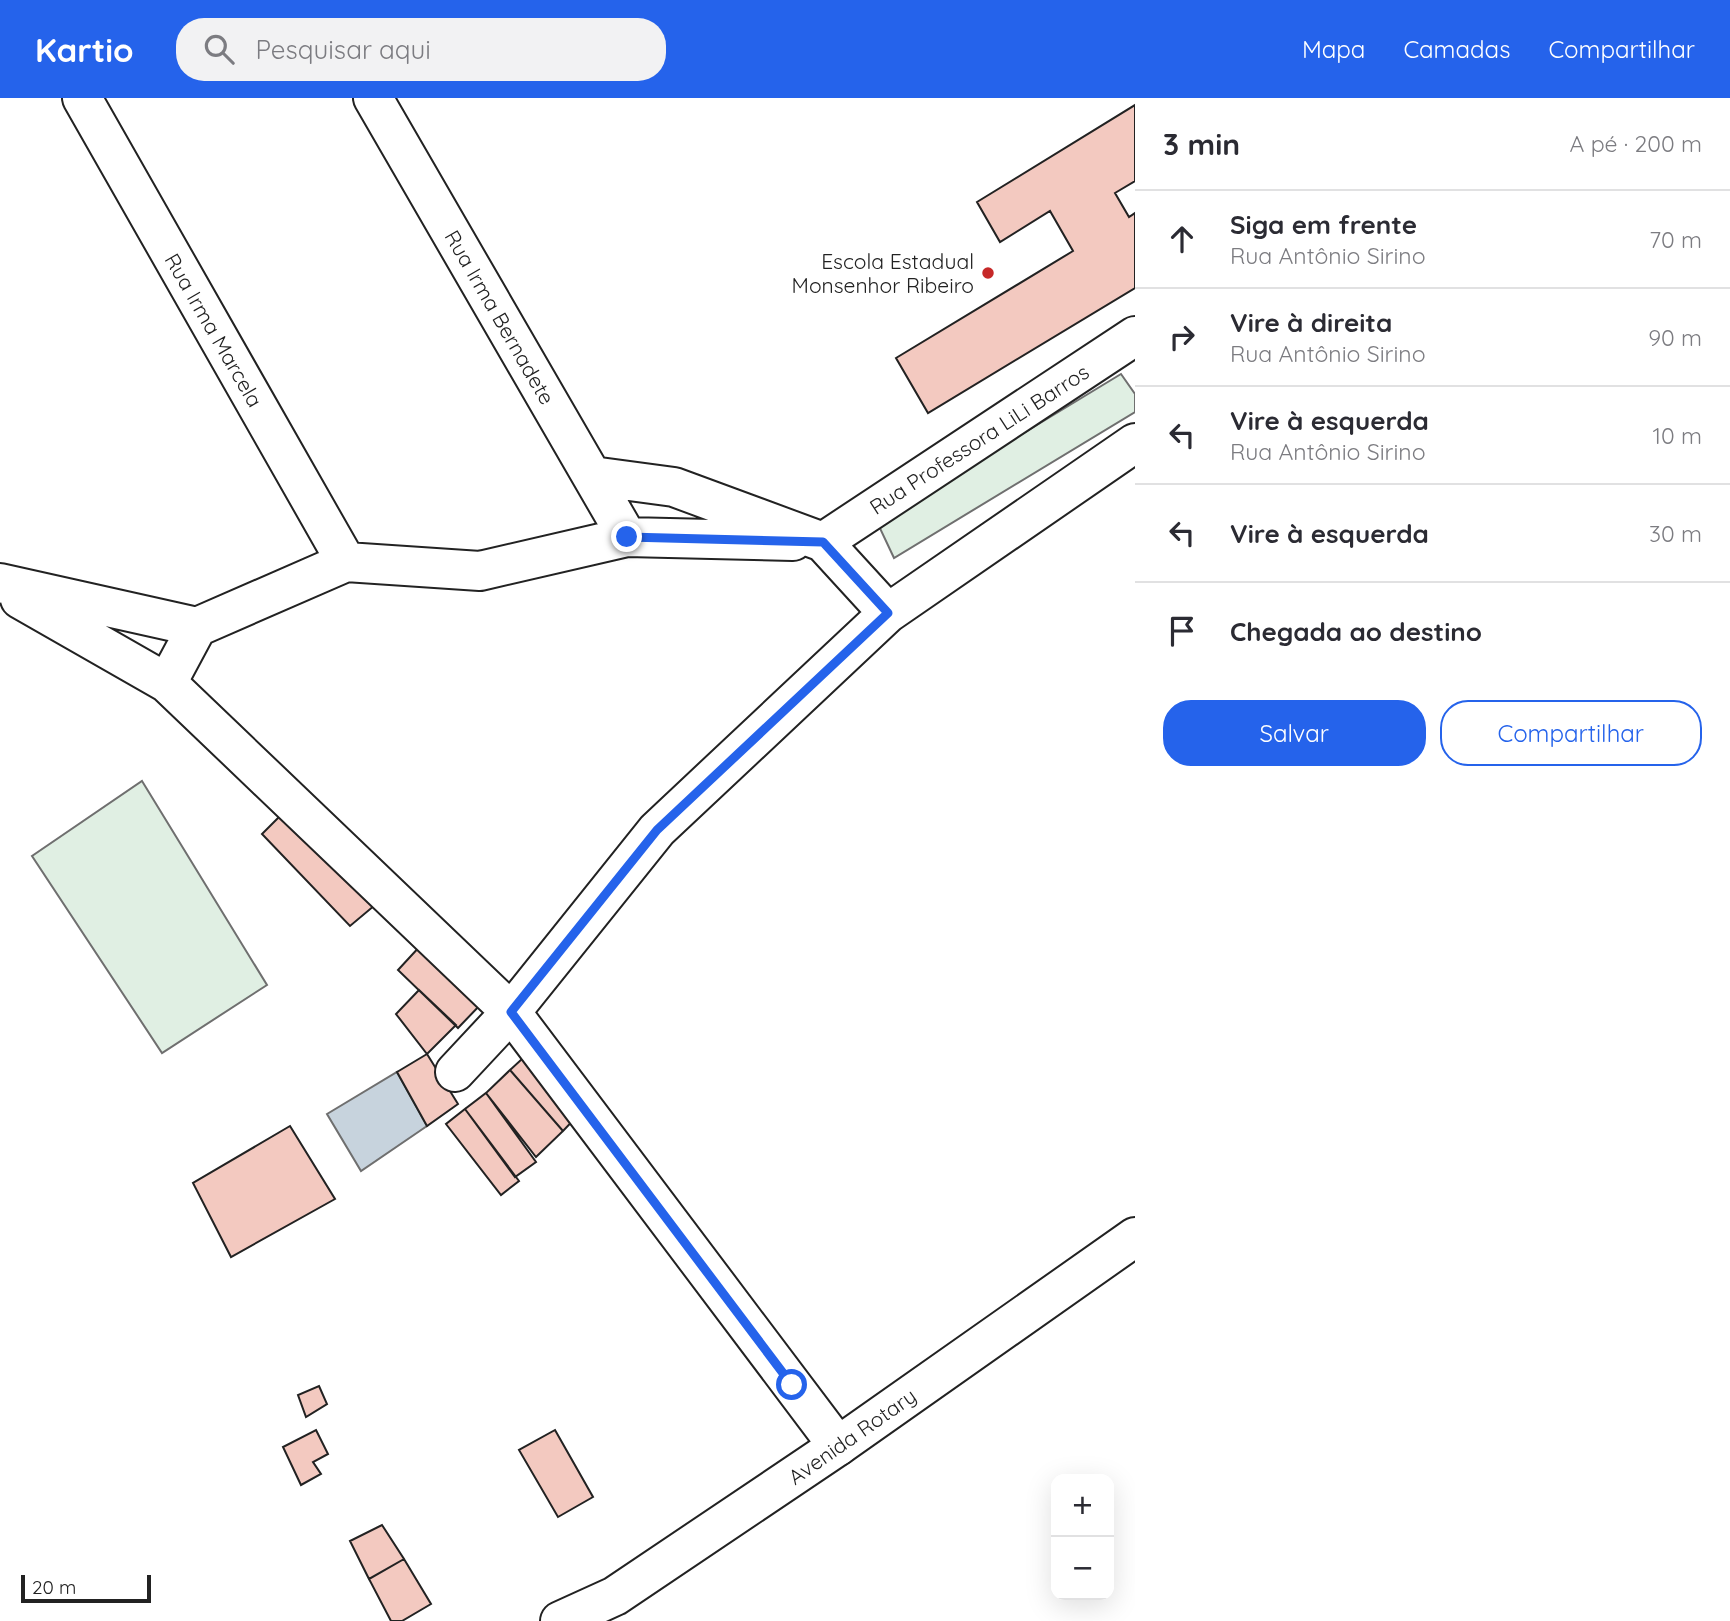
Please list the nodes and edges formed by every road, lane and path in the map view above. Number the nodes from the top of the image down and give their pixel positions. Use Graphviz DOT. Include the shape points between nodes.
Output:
graph roads {
  1 [pos="82,98"];
  2 [pos="373,98"];
  3 [pos="1135,336"];
  4 [pos="1135,443"];
  5 [pos="592,476"];
  6 [pos="627,537"];
  7 [pos="823,542"];
  8 [pos="346,562"];
  9 [pos="0,585"];
  10 [pos="888,613"];
  11 [pos="197,627"];
  12 [pos="167,683"];
  13 [pos="511,1012"];
  14 [pos="455,1072"];
  15 [pos="1135,1237"];
  16 [pos="838,1446"];
  17 [pos="560,1621"];
  1 -- 8 [label="street, Rua Irma Marcela"];
  2 -- 5 [label="street, Rua Irma Bernadete"];
  3 -- 7 [label="street, Rua Professora LiLi Barros"];
  4 -- 10 [label="street"];
  5 -- 6 [label="street, Rua Irma Bernadete"];
  5 -- 7 [label="street" via="674,487"];
  6 -- 7 [label="street"];
  6 -- 8 [label="street" via="480,571"];
  7 -- 10 [label="street"];
  8 -- 11 [label="street"];
  9 -- 11 [label="street"];
  9 -- 12 [label="street"];
  10 -- 13 [label="street" via="657,830"];
  11 -- 12 [label="street"];
  12 -- 13 [label="street"];
  13 -- 14 [label="street"];
  13 -- 16 [label="street"];
  15 -- 16 [label="street, Avenida Rotary"];
  16 -- 17 [label="street, Avenida Rotary" via="615,1596"];
}
